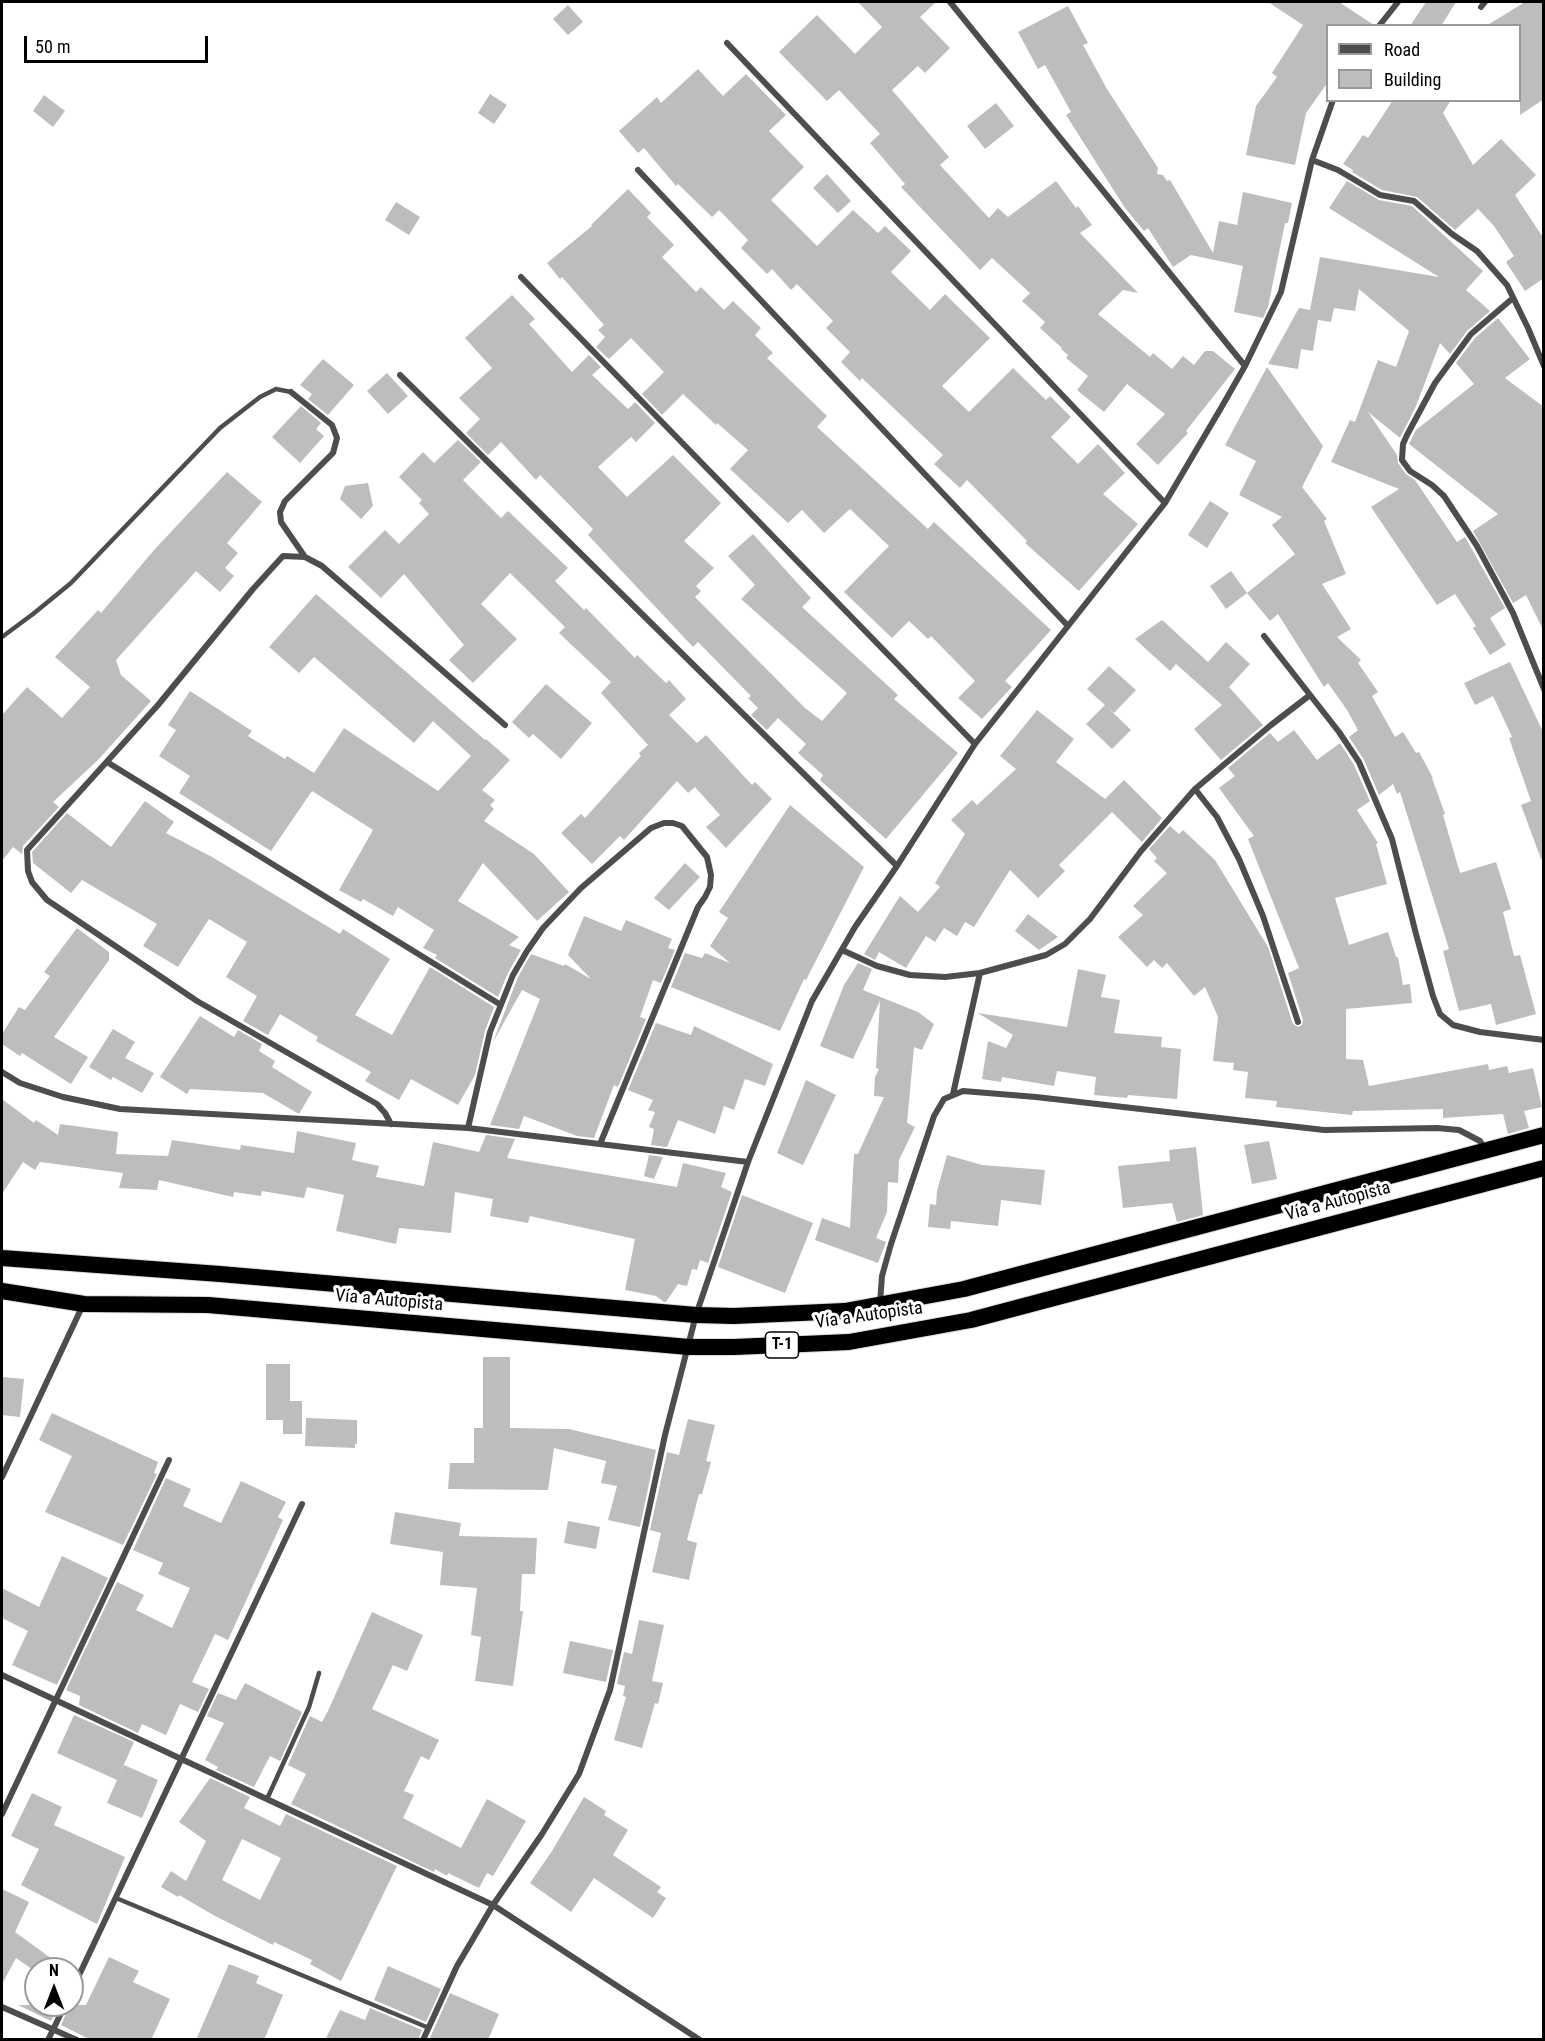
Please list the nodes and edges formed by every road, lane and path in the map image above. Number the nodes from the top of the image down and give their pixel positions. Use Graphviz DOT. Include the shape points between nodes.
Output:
graph roads {
  1 [pos="950,2"];
  2 [pos="1395,3"];
  3 [pos="1380,24"];
  4 [pos="727,43"];
  5 [pos="1332,102"];
  6 [pos="1312,160"];
  7 [pos="638,170"];
  8 [pos="521,277"];
  9 [pos="1513,298"];
  10 [pos="1245,366"];
  11 [pos="1544,366"];
  12 [pos="400,375"];
  13 [pos="291,392"];
  14 [pos="1165,503"];
  15 [pos="305,557"];
  16 [pos="1068,626"];
  17 [pos="1264,636"];
  18 [pos="2,637"];
  19 [pos="1544,689"];
  20 [pos="1310,695"];
  21 [pos="505,726"];
  22 [pos="975,744"];
  23 [pos="107,762"];
  24 [pos="1195,789"];
  25 [pos="897,866"];
  26 [pos="842,950"];
  27 [pos="980,973"];
  28 [pos="501,1005"];
  29 [pos="1298,1022"];
  30 [pos="1544,1040"];
  31 [pos="2,1072"];
  32 [pos="953,1094"];
  33 [pos="391,1124"];
  34 [pos="468,1128"];
  35 [pos="1544,1135"];
  36 [pos="600,1144"];
  37 [pos="1486,1151"];
  38 [pos="748,1162"];
  39 [pos="1544,1168"];
  40 [pos="2,1258"];
  41 [pos="2,1291"];
  42 [pos="84,1304"];
  43 [pos="880,1304"];
  44 [pos="696,1315"];
  45 [pos="689,1347"];
  46 [pos="170,1460"];
  47 [pos="2,1477"];
  48 [pos="302,1504"];
  49 [pos="319,1673"];
  50 [pos="2,1675"];
  51 [pos="56,1701"];
  52 [pos="182,1759"];
  53 [pos="267,1799"];
  54 [pos="2,1814"];
  55 [pos="116,1898"];
  56 [pos="493,1905"];
  57 [pos="84,1965"];
  58 [pos="2,2007"];
  59 [pos="59,2017"];
  60 [pos="429,2028"];
  61 [pos="53,2029"];
  62 [pos="48,2040"];
  63 [pos="77,2040"];
  64 [pos="423,2040"];
  65 [pos="700,2040"];
  1 -- 10 [label="street"];
  2 -- 3 [label="street"];
  4 -- 14 [label="street"];
  5 -- 6 [label="street"];
  6 -- 9 [label="street" via="1338,170 1380,195 1414,201 1477,251 1507,285"];
  6 -- 10 [label="street" via="1281,292"];
  7 -- 16 [label="street"];
  8 -- 22 [label="street"];
  9 -- 11 [label="street"];
  9 -- 19 [label="street" via="1471,334 1435,383 1407,435 1402,460 1410,471 1444,496 1477,546 1513,613"];
  10 -- 14 [label="street"];
  12 -- 25 [label="street"];
  13 -- 15 [label="street" via="332,425 337,438 333,453 285,501 280,512 280,522"];
  13 -- 18 [label="lane" via="276,389 260,396 220,428 71,582"];
  14 -- 16 [label="street"];
  15 -- 21 [label="street" via="322,566"];
  15 -- 23 [label="street" via="283,556 274,563"];
  16 -- 22 [label="street"];
  17 -- 20 [label="street"];
  20 -- 24 [label="street"];
  20 -- 30 [label="street" via="1359,762 1392,839 1440,1014 1453,1025 1480,1032"];
  22 -- 25 [label="street"];
  23 -- 28 [label="street"];
  23 -- 33 [label="street" via="27,850 28,871 39,892 197,1001 377,1104"];
  24 -- 27 [label="street" via="1141,851 1090,919 1065,944 1046,955"];
  24 -- 29 [label="street" via="1217,817 1239,859 1263,916"];
  25 -- 26 [label="street"];
  26 -- 27 [label="street" via="910,975"];
  26 -- 38 [label="street" via="812,1001"];
  27 -- 32 [label="street"];
  28 -- 34 [label="street" via="490,1032"];
  28 -- 36 [label="street" via="527,951 581,888 651,828 664,823 681,826 707,857 710,886"];
  31 -- 33 [label="street" via="20,1083 63,1097 120,1108"];
  32 -- 37 [label="street" via="963,1091 1036,1097 1324,1130 1459,1130 1480,1141"];
  32 -- 43 [label="street" via="944,1099 934,1116 891,1244 882,1276"];
  33 -- 34 [label="street"];
  34 -- 36 [label="street"];
  35 -- 37 [label="highway, Vía a Autopista / T-1"];
  36 -- 38 [label="street"];
  37 -- 43 [label="highway, Vía a Autopista / T-1" via="964,1289"];
  38 -- 44 [label="street"];
  39 -- 45 [label="highway, Vía a Autopista / T-1" via="971,1320 849,1342"];
  40 -- 44 [label="highway, Vía a Autopista / T-1"];
  41 -- 42 [label="highway, Vía a Autopista / T-1"];
  42 -- 45 [label="highway, Vía a Autopista / T-1" via="208,1305"];
  42 -- 47 [label="street"];
  43 -- 44 [label="highway, Vía a Autopista / T-1" via="845,1311"];
  44 -- 45 [label="street"];
  45 -- 56 [label="street" via="665,1435 610,1690 579,1774"];
  46 -- 51 [label="street"];
  48 -- 52 [label="street"];
  49 -- 53 [label="lane" via="309,1707"];
  50 -- 51 [label="street"];
  51 -- 52 [label="street"];
  51 -- 54 [label="street"];
  52 -- 53 [label="street"];
  52 -- 55 [label="street"];
  53 -- 56 [label="street"];
  55 -- 57 [label="street"];
  55 -- 60 [label="lane"];
  56 -- 60 [label="street" via="456,1966"];
  56 -- 65 [label="street"];
  58 -- 61 [label="street"];
  59 -- 61 [label="street"];
  60 -- 64 [label="street"];
  61 -- 62 [label="street"];
  61 -- 63 [label="street"];
}
